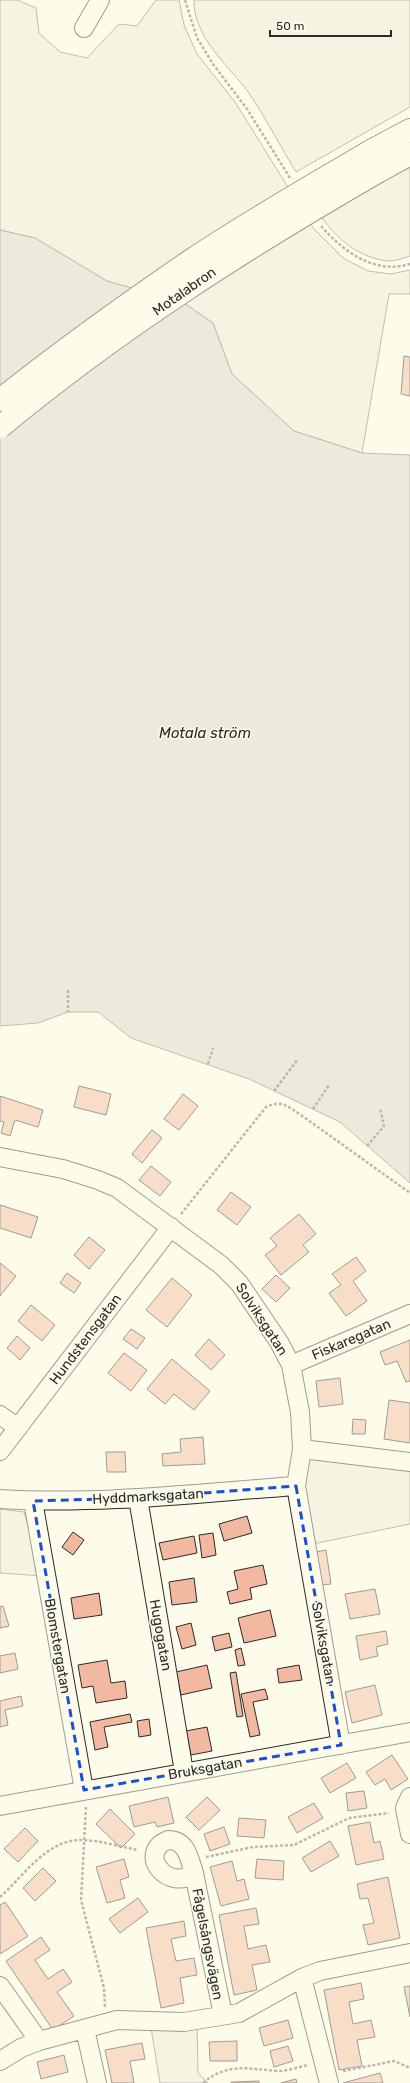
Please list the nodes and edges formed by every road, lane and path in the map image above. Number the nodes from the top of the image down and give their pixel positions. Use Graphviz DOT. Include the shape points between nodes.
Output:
graph roads {
  1 [pos="100,0"];
  2 [pos="185,0"];
  3 [pos="84,28"];
  4 [pos="410,130"];
  5 [pos="410,154"];
  6 [pos="291,180"];
  7 [pos="320,225"];
  8 [pos="410,264"];
  9 [pos="0,400"];
  10 [pos="0,427"];
  11 [pos="68,990"];
  12 [pos="68,1012"];
  13 [pos="213,1048"];
  14 [pos="298,1059"];
  15 [pos="208,1064"];
  16 [pos="329,1085"];
  17 [pos="274,1091"];
  18 [pos="380,1108"];
  19 [pos="313,1109"];
  20 [pos="367,1146"];
  21 [pos="0,1157"];
  22 [pos="410,1193"];
  23 [pos="171,1227"];
  24 [pos="410,1314"];
  25 [pos="291,1365"];
  26 [pos="0,1415"];
  27 [pos="18,1428"];
  28 [pos="302,1449"];
  29 [pos="0,1451"];
  30 [pos="410,1462"];
  31 [pos="296,1486"];
  32 [pos="138,1498"];
  33 [pos="0,1499"];
  34 [pos="33,1501"];
  35 [pos="410,1732"];
  36 [pos="341,1744"];
  37 [pos="184,1772"];
  38 [pos="84,1790"];
  39 [pos="408,1804"];
  40 [pos="0,1806"];
  41 [pos="410,1834"];
  42 [pos="83,1840"];
  43 [pos="154,1854"];
  44 [pos="192,1866"];
  45 [pos="0,1897"];
  46 [pos="410,1953"];
  47 [pos="302,1978"];
  48 [pos="0,1986"];
  49 [pos="223,2016"];
  50 [pos="106,2023"];
  51 [pos="84,2029"];
  52 [pos="39,2041"];
  53 [pos="0,2062"];
  54 [pos="410,2068"];
  55 [pos="327,2076"];
  56 [pos="97,2083"];
  57 [pos="203,2083"];
  1 -- 3 [label="street"];
  2 -- 6 [label="path" via="197,38 247,109"];
  4 -- 9 [label="highway, Motalabron, bridge" via="279,205 194,259 44,365"];
  5 -- 10 [label="highway, Motalabron, bridge" via="290,222 206,275 58,381"];
  7 -- 8 [label="path" via="354,256 380,266"];
  11 -- 12 [label="path"];
  13 -- 15 [label="path"];
  14 -- 17 [label="path"];
  16 -- 19 [label="path"];
  18 -- 20 [label="path" via="384,1126"];
  21 -- 23 [label="street, Solviksgatan" via="63,1169 98,1180 123,1192"];
  22 -- 23 [label="path" via="301,1115 284,1104 274,1103 266,1107"];
  23 -- 25 [label="street, Solviksgatan" via="221,1265 239,1283 279,1342"];
  23 -- 27 [label="street, Hundstensgatan"];
  24 -- 25 [label="street, Fiskaregatan"];
  25 -- 28 [label="street, Solviksgatan" via="300,1412"];
  26 -- 27 [label="street"];
  27 -- 29 [label="street, Hundstensgatan"];
  28 -- 30 [label="street"];
  28 -- 31 [label="street, Solviksgatan"];
  31 -- 32 [label="street, Hyddmarksgatan"];
  31 -- 36 [label="street, Solviksgatan"];
  32 -- 34 [label="street, Hyddmarksgatan"];
  32 -- 37 [label="street, Hugogatan"];
  33 -- 34 [label="street, Hyddmarksgatan"];
  34 -- 38 [label="street, Blomstergatan"];
  35 -- 36 [label="street, Bruksgatan"];
  36 -- 37 [label="street, Bruksgatan"];
  37 -- 38 [label="street, Bruksgatan"];
  38 -- 40 [label="street, Bruksgatan"];
  38 -- 42 [label="path" via="87,1804"];
  39 -- 41 [label="street"];
  39 -- 44 [label="path" via="349,1818 294,1845 253,1847"];
  42 -- 43 [label="path"];
  42 -- 45 [label="path" via="61,1843 53,1848"];
  42 -- 50 [label="path" via="81,1900 104,1988"];
  43 -- 44 [label="street, Fågelsångsvägen" via="157,1866 166,1875 179,1878"];
  43 -- 44 [label="street, Fågelsångsvägen" via="162,1843 174,1840 185,1847"];
  44 -- 49 [label="street, Fågelsångsvägen"];
  46 -- 47 [label="street, Fågelsångsvägen" via="320,1971"];
  47 -- 49 [label="street, Fågelsångsvägen" via="239,2013"];
  47 -- 55 [label="street"];
  48 -- 52 [label="street"];
  49 -- 50 [label="street, Fågelsångsvägen" via="184,2022 117,2020"];
  50 -- 51 [label="street, Fågelsångsvägen"];
  51 -- 52 [label="street, Fågelsångsvägen"];
  51 -- 56 [label="street"];
  52 -- 53 [label="street, Fågelsångsvägen" via="21,2048"];
  54 -- 55 [label="path" via="394,2061"];
  55 -- 57 [label="path" via="316,2064 279,2071 234,2068 224,2070"];
}
